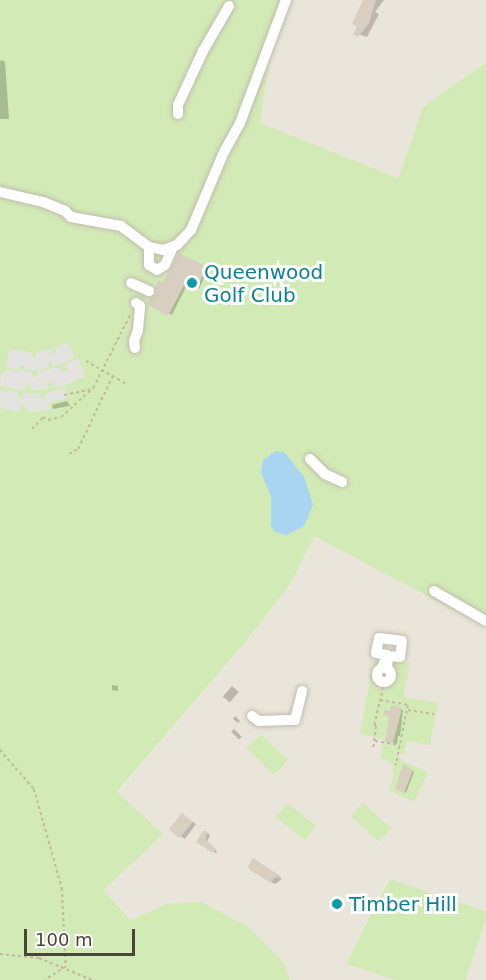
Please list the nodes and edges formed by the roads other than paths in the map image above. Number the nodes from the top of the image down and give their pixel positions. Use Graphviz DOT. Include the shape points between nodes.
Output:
graph roads {
  1 [pos="286,0"];
  2 [pos="229,6"];
  3 [pos="178,114"];
  4 [pos="0,192"];
  5 [pos="149,247"];
  6 [pos="172,249"];
  7 [pos="131,283"];
  8 [pos="149,291"];
  9 [pos="136,303"];
  10 [pos="135,348"];
  11 [pos="310,459"];
  12 [pos="342,482"];
  13 [pos="434,591"];
  14 [pos="486,621"];
  15 [pos="385,671"];
  16 [pos="384,682"];
  17 [pos="302,691"];
  18 [pos="252,716"];
  1 -- 6 [label="lane" via="240,123 191,230"];
  2 -- 3 [label="lane" via="203,51 178,105"];
  4 -- 5 [label="lane" via="43,202 71,217 121,226"];
  5 -- 6 [label="lane"];
  5 -- 6 [label="lane" via="149,265 157,270 165,265"];
  7 -- 8 [label="lane"];
  9 -- 10 [label="lane" via="140,306"];
  11 -- 12 [label="lane" via="325,474"];
  13 -- 14 [label="lane"];
  15 -- 16 [label="lane" via="377,677"];
  17 -- 18 [label="lane" via="295,720 259,721"];
}
